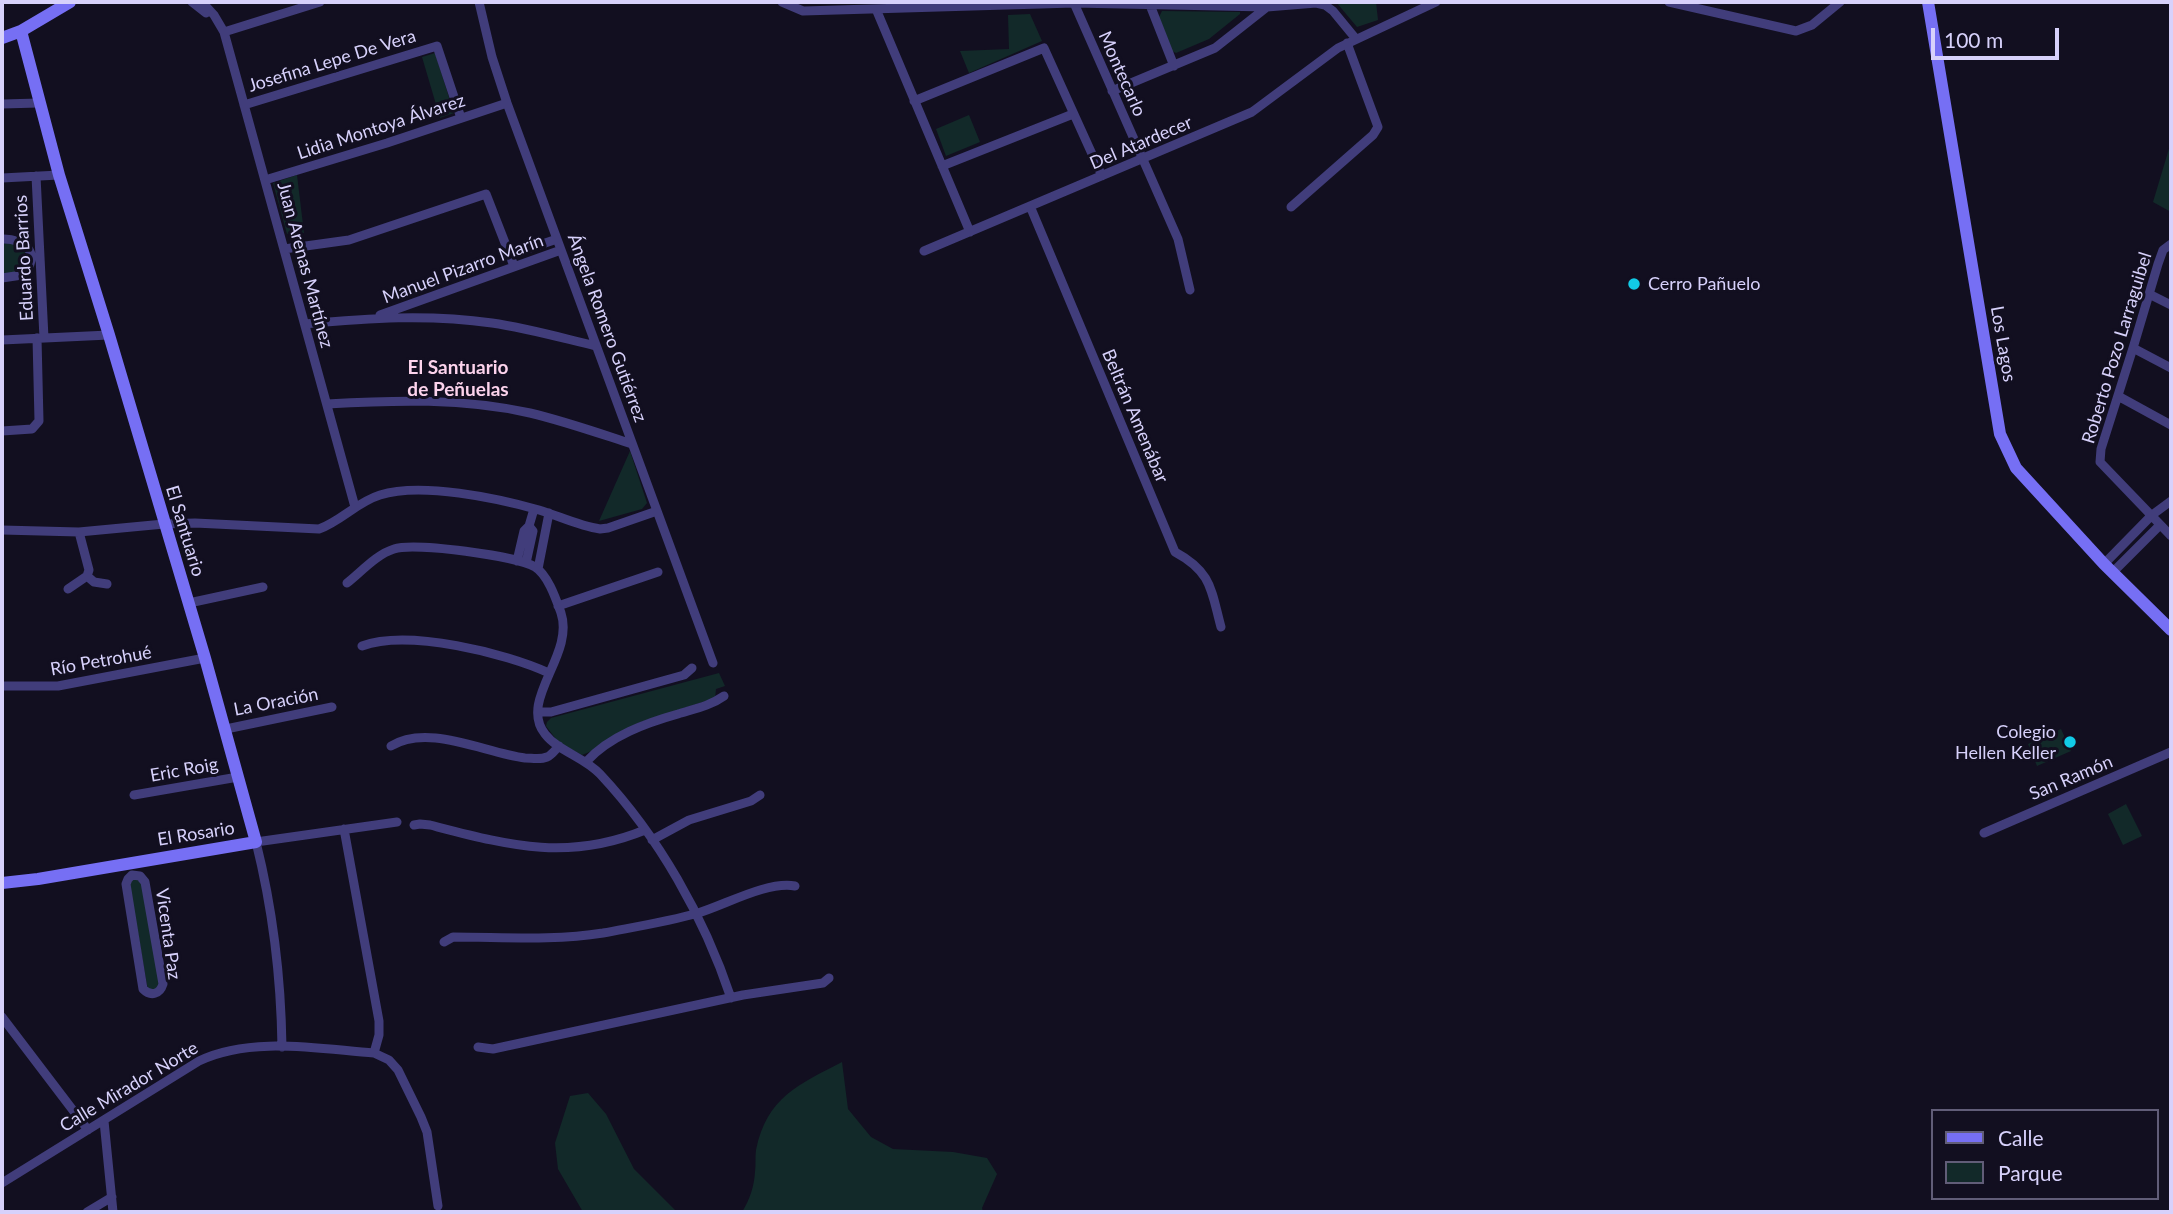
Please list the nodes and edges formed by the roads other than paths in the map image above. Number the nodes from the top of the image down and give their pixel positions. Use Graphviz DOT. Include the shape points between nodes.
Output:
graph roads {
  1 [pos="70,2"];
  2 [pos="192,2"];
  3 [pos="202,2"];
  4 [pos="320,2"];
  5 [pos="480,2"];
  6 [pos="782,2"];
  7 [pos="1436,2"];
  8 [pos="1669,2"];
  9 [pos="1840,2"];
  10 [pos="1928,2"];
  11 [pos="1073,3"];
  12 [pos="1099,3"];
  13 [pos="1150,5"];
  14 [pos="1267,7"];
  15 [pos="876,9"];
  16 [pos="21,32"];
  17 [pos="224,32"];
  18 [pos="2,38"];
  19 [pos="1356,39"];
  20 [pos="1347,43"];
  21 [pos="1174,66"];
  22 [pos="1112,90"];
  23 [pos="914,101"];
  24 [pos="39,103"];
  25 [pos="507,103"];
  26 [pos="2,104"];
  27 [pos="244,105"];
  28 [pos="1073,114"];
  29 [pos="461,118"];
  30 [pos="1142,158"];
  31 [pos="942,166"];
  32 [pos="59,175"];
  33 [pos="36,176"];
  34 [pos="1102,176"];
  35 [pos="2,178"];
  36 [pos="265,180"];
  37 [pos="1030,206"];
  38 [pos="1291,207"];
  39 [pos="970,232"];
  40 [pos="2,239"];
  41 [pos="557,239"];
  42 [pos="2171,244"];
  43 [pos="284,249"];
  44 [pos="561,250"];
  45 [pos="923,251"];
  46 [pos="510,255"];
  47 [pos="35,258"];
  48 [pos="514,266"];
  49 [pos="2,278"];
  50 [pos="1190,289"];
  51 [pos="2149,294"];
  52 [pos="2171,305"];
  53 [pos="376,317"];
  54 [pos="305,324"];
  55 [pos="109,335"];
  56 [pos="40,338"];
  57 [pos="2,340"];
  58 [pos="596,346"];
  59 [pos="2133,348"];
  60 [pos="2171,368"];
  61 [pos="2118,396"];
  62 [pos="327,404"];
  63 [pos="2171,425"];
  64 [pos="2,431"];
  65 [pos="632,444"];
  66 [pos="2171,501"];
  67 [pos="355,507"];
  68 [pos="534,509"];
  69 [pos="657,511"];
  70 [pos="549,513"];
  71 [pos="2152,515"];
  72 [pos="164,524"];
  73 [pos="2160,525"];
  74 [pos="2,530"];
  75 [pos="79,532"];
  76 [pos="2171,536"];
  77 [pos="521,562"];
  78 [pos="2108,568"];
  79 [pos="538,569"];
  80 [pos="658,572"];
  81 [pos="87,576"];
  82 [pos="347,583"];
  83 [pos="107,584"];
  84 [pos="263,587"];
  85 [pos="68,589"];
  86 [pos="189,603"];
  87 [pos="558,606"];
  88 [pos="1221,627"];
  89 [pos="2171,630"];
  90 [pos="362,646"];
  91 [pos="205,658"];
  92 [pos="713,663"];
  93 [pos="692,668"];
  94 [pos="549,673"];
  95 [pos="2,686"];
  96 [pos="724,696"];
  97 [pos="332,707"];
  98 [pos="538,712"];
  99 [pos="226,729"];
  100 [pos="391,746"];
  101 [pos="559,747"];
  102 [pos="2171,752"];
  103 [pos="587,761"];
  104 [pos="238,777"];
  105 [pos="134,794"];
  106 [pos="760,795"];
  107 [pos="397,822"];
  108 [pos="414,825"];
  109 [pos="344,829"];
  110 [pos="645,830"];
  111 [pos="1984,833"];
  112 [pos="652,840"];
  113 [pos="256,842"];
  114 [pos="133,869"];
  115 [pos="2,883"];
  116 [pos="795,886"];
  117 [pos="695,914"];
  118 [pos="444,942"];
  119 [pos="829,978"];
  120 [pos="731,998"];
  121 [pos="2,1017"];
  122 [pos="282,1047"];
  123 [pos="478,1047"];
  124 [pos="374,1053"];
  125 [pos="104,1121"];
  126 [pos="88,1130"];
  127 [pos="2,1183"];
  128 [pos="112,1197"];
  129 [pos="438,1206"];
  130 [pos="87,1212"];
  131 [pos="113,1212"];
  1 -- 16 [label="street"];
  2 -- 17 [label="street"];
  3 -- 17 [label="street, Juan Arenas Martínez"];
  4 -- 17 [label="street"];
  5 -- 25 [label="street, Ángela Romero Gutiérrez"];
  6 -- 15 [label="street" via="803,11"];
  7 -- 19 [label="street"];
  8 -- 9 [label="street" via="1796,31 1812,25"];
  10 -- 78 [label="street, Los Lagos" via="2000,434 2016,468"];
  11 -- 12 [label="street"];
  11 -- 15 [label="street"];
  11 -- 22 [label="street, Montecarlo"];
  12 -- 13 [label="street"];
  13 -- 14 [label="street"];
  13 -- 21 [label="street"];
  14 -- 19 [label="street" via="1325,5"];
  14 -- 21 [label="street" via="1215,48"];
  15 -- 23 [label="street"];
  16 -- 18 [label="street"];
  16 -- 24 [label="street, El Santuario"];
  17 -- 27 [label="street, Juan Arenas Martínez"];
  19 -- 20 [label="street, Del Atardecer"];
  20 -- 30 [label="street, Del Atardecer" via="1252,112"];
  20 -- 38 [label="street" via="1378,127"];
  21 -- 22 [label="street"];
  22 -- 30 [label="street, Montecarlo"];
  23 -- 28 [label="street" via="1044,48"];
  23 -- 31 [label="street"];
  24 -- 26 [label="street"];
  24 -- 32 [label="street, El Santuario"];
  25 -- 29 [label="street, Lidia Montoya Álvarez"];
  25 -- 41 [label="street, Ángela Romero Gutiérrez"];
  27 -- 29 [label="street, Josefina Lepe De Vera" via="437,46"];
  27 -- 36 [label="street, Juan Arenas Martínez"];
  28 -- 31 [label="street"];
  28 -- 34 [label="street"];
  29 -- 36 [label="street, Lidia Montoya Álvarez"];
  30 -- 34 [label="street, Del Atardecer"];
  30 -- 50 [label="street, Montecarlo" via="1178,239"];
  31 -- 39 [label="street"];
  32 -- 33 [label="street"];
  32 -- 55 [label="street, El Santuario"];
  33 -- 35 [label="street"];
  33 -- 47 [label="street, Eduardo Barrios"];
  34 -- 37 [label="street, Del Atardecer"];
  36 -- 43 [label="street, Juan Arenas Martínez"];
  37 -- 39 [label="street, Del Atardecer"];
  37 -- 88 [label="street, Beltrán Amenábar" via="1175,552 1193,562 1208,580"];
  39 -- 45 [label="street, Del Atardecer"];
  40 -- 47 [label="street" via="21,242"];
  41 -- 44 [label="street, Ángela Romero Gutiérrez"];
  41 -- 46 [label="street, Manuel Pizarro Marín"];
  42 -- 51 [label="street, Roberto Pozo Larraguibel" via="2160,257"];
  43 -- 46 [label="street" via="349,240 486,194"];
  43 -- 54 [label="street, Juan Arenas Martínez"];
  44 -- 48 [label="street, Manuel Pizarro Marín"];
  44 -- 58 [label="street, Ángela Romero Gutiérrez"];
  46 -- 48 [label="street"];
  47 -- 49 [label="street" via="22,275"];
  47 -- 56 [label="street, Eduardo Barrios"];
  48 -- 53 [label="street, Manuel Pizarro Marín"];
  51 -- 52 [label="street"];
  51 -- 59 [label="street, Roberto Pozo Larraguibel"];
  53 -- 54 [label="street"];
  53 -- 58 [label="street" via="495,324"];
  54 -- 62 [label="street, Juan Arenas Martínez"];
  55 -- 56 [label="street"];
  55 -- 72 [label="street, El Santuario"];
  56 -- 57 [label="street"];
  56 -- 64 [label="street, Eduardo Barrios" via="39,421 32,429"];
  58 -- 65 [label="street, Ángela Romero Gutiérrez"];
  59 -- 60 [label="street"];
  59 -- 61 [label="street, Roberto Pozo Larraguibel"];
  61 -- 63 [label="street"];
  61 -- 71 [label="street, Roberto Pozo Larraguibel" via="2100,462"];
  62 -- 65 [label="street" via="425,401 495,408"];
  62 -- 67 [label="street, Juan Arenas Martínez"];
  65 -- 69 [label="street, Ángela Romero Gutiérrez"];
  66 -- 71 [label="street"];
  67 -- 68 [label="street" via="382,494 413,491 471,496"];
  67 -- 72 [label="street" via="319,529"];
  68 -- 70 [label="street"];
  68 -- 77 [label="street" via="529,526 533,534"];
  69 -- 70 [label="street" via="600,529"];
  69 -- 92 [label="street, Ángela Romero Gutiérrez"];
  70 -- 79 [label="street"];
  71 -- 73 [label="street, Roberto Pozo Larraguibel"];
  71 -- 78 [label="street"];
  72 -- 75 [label="street"];
  72 -- 86 [label="street, El Santuario"];
  73 -- 76 [label="street, Roberto Pozo Larraguibel"];
  73 -- 78 [label="street"];
  74 -- 75 [label="street"];
  75 -- 81 [label="street"];
  77 -- 79 [label="street"];
  77 -- 82 [label="street" via="406,546 385,552"];
  78 -- 89 [label="street, Los Lagos"];
  79 -- 87 [label="street"];
  80 -- 87 [label="street"];
  81 -- 83 [label="street"];
  81 -- 85 [label="street"];
  84 -- 86 [label="street"];
  86 -- 91 [label="street, El Santuario"];
  87 -- 94 [label="street" via="562,641"];
  90 -- 94 [label="street" via="386,641 452,646 519,661"];
  91 -- 95 [label="street, Río Petrohué" via="58,687"];
  91 -- 99 [label="street, El Santuario"];
  93 -- 98 [label="street" via="604,697"];
  94 -- 98 [label="street"];
  96 -- 103 [label="street" via="714,704 627,733"];
  97 -- 99 [label="street, La Oración"];
  98 -- 101 [label="street" via="541,729"];
  99 -- 104 [label="street, El Santuario"];
  100 -- 101 [label="street" via="403,738 422,737 540,759"];
  101 -- 103 [label="street"];
  102 -- 111 [label="street, San Ramón"];
  103 -- 110 [label="street"];
  104 -- 105 [label="street, Eric Roig"];
  104 -- 113 [label="street, El Santuario"];
  106 -- 112 [label="street" via="689,820"];
  107 -- 109 [label="street, El Rosario"];
  108 -- 110 [label="street" via="544,849 595,843"];
  109 -- 113 [label="street, El Rosario"];
  109 -- 124 [label="street" via="379,1021"];
  110 -- 112 [label="street"];
  112 -- 117 [label="street"];
  113 -- 114 [label="street, El Rosario"];
  113 -- 122 [label="street, El Santuario" via="275,937"];
  114 -- 114 [label="street, Vicenta Paz" via="126,884 144,989 155,994 163,984 145,882"];
  114 -- 115 [label="street, El Rosario"];
  116 -- 117 [label="street" via="750,894"];
  117 -- 118 [label="street" via="575,937 453,937"];
  117 -- 120 [label="street"];
  119 -- 120 [label="street"];
  120 -- 123 [label="street" via="493,1049"];
  121 -- 126 [label="street"];
  122 -- 124 [label="street, Calle Mirador Norte"];
  122 -- 125 [label="street, Calle Mirador Norte" via="238,1048 208,1057"];
  124 -- 129 [label="street" via="398,1070 421,1117"];
  125 -- 126 [label="street, Calle Mirador Norte"];
  125 -- 128 [label="street"];
  126 -- 127 [label="street, Calle Mirador Norte"];
  128 -- 130 [label="street"];
  128 -- 131 [label="street"];
}
